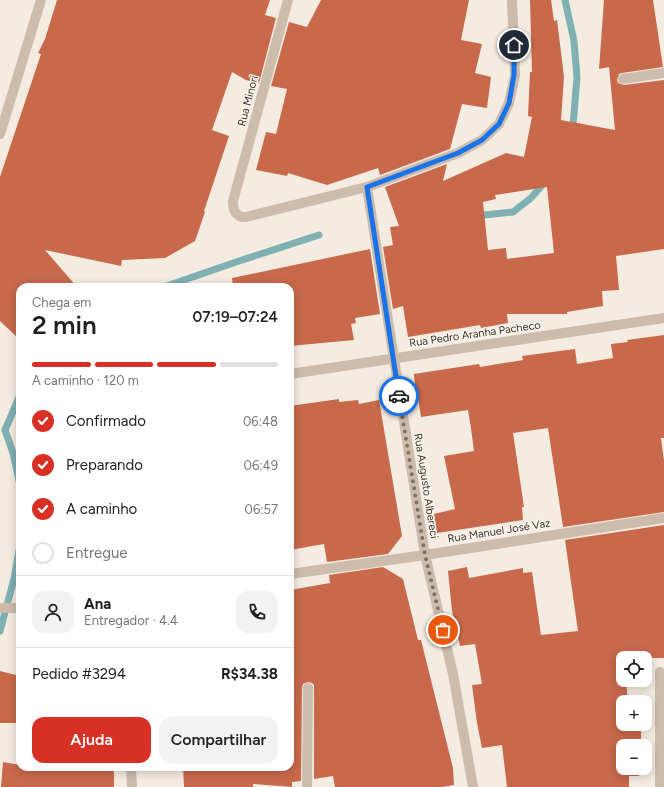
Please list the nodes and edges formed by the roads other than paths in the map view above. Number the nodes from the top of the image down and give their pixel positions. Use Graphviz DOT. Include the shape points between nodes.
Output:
graph roads {
  1 [pos="41,0"];
  2 [pos="288,0"];
  3 [pos="512,0"];
  4 [pos="664,73"];
  5 [pos="622,79"];
  6 [pos="0,134"];
  7 [pos="367,187"];
  8 [pos="664,318"];
  9 [pos="393,358"];
  10 [pos="294,373"];
  11 [pos="664,518"];
  12 [pos="425,555"];
  13 [pos="294,573"];
  14 [pos="0,608"];
  15 [pos="16,608"];
  16 [pos="660,672"];
  17 [pos="308,688"];
  18 [pos="131,771"];
  19 [pos="132,787"];
  20 [pos="307,787"];
  21 [pos="472,787"];
  22 [pos="660,787"];
  1 -- 6 [label="street"];
  2 -- 7 [label="street, Rua Minori" via="233,208 241,217 246,217"];
  3 -- 7 [label="street" via="514,75 509,103 499,124 482,140 458,153"];
  4 -- 5 [label="street"];
  7 -- 9 [label="street, Rua Augusto Albereci"];
  8 -- 9 [label="street, Rua Pedro Aranha Pacheco"];
  9 -- 10 [label="street, Rua Pedro Aranha Pacheco"];
  9 -- 12 [label="street, Rua Augusto Albereci"];
  11 -- 12 [label="street, Rua Manuel José Vaz"];
  12 -- 13 [label="street, Rua Manuel José Vaz"];
  12 -- 21 [label="street, Rua Augusto Albereci" via="453,674"];
  14 -- 15 [label="street"];
  16 -- 22 [label="street"];
  17 -- 20 [label="street"];
  18 -- 19 [label="street"];
}
